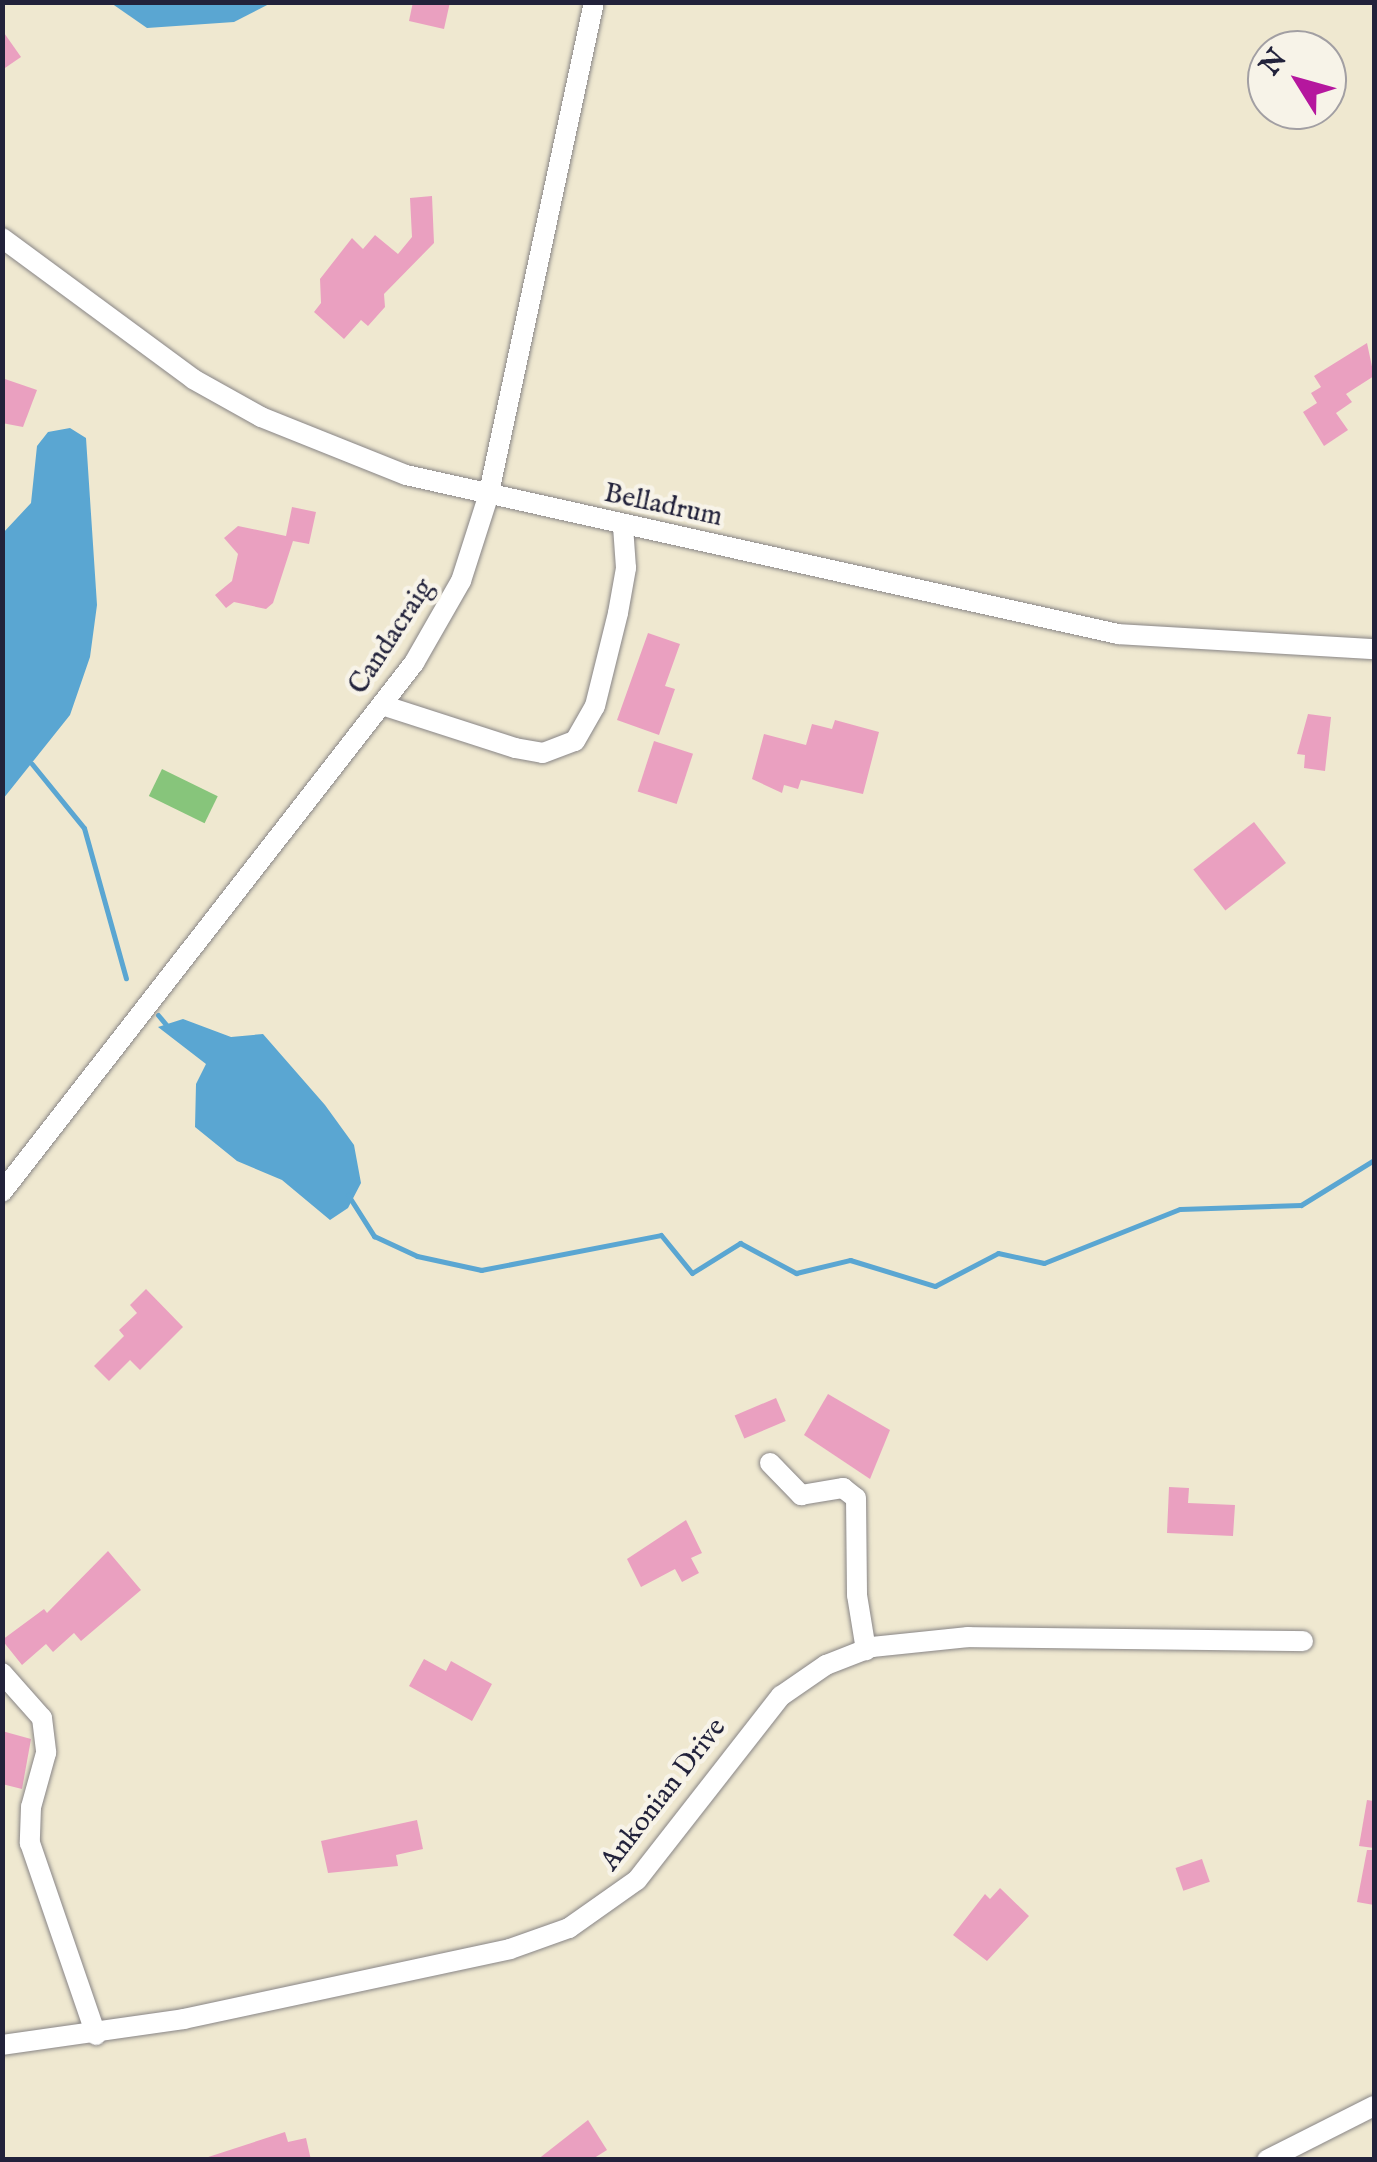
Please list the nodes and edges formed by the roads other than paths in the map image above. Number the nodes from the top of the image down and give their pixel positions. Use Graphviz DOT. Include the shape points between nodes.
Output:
graph roads {
  1 [pos="594,2"];
  2 [pos="2,238"];
  3 [pos="488,496"];
  4 [pos="622,526"];
  5 [pos="1374,648"];
  6 [pos="382,705"];
  7 [pos="2,1192"];
  8 [pos="770,1463"];
  9 [pos="1303,1641"];
  10 [pos="866,1650"];
  11 [pos="2,1673"];
  12 [pos="96,2035"];
  13 [pos="2,2045"];
  14 [pos="1374,2106"];
  15 [pos="1267,2160"];
  1 -- 3 [label="street, Candacraig"];
  2 -- 3 [label="street, Belladrum" via="120,330 261,418 406,475"];
  3 -- 4 [label="street, Belladrum"];
  3 -- 6 [label="street, Candacraig" via="454,595"];
  4 -- 5 [label="street, Belladrum" via="1118,634"];
  4 -- 6 [label="street" via="626,568 618,613 595,706 575,742 543,753"];
  6 -- 7 [label="street, Candacraig"];
  8 -- 10 [label="street" via="801,1495 842,1488 856,1498 856,1595"];
  9 -- 10 [label="street, Ankonian Drive" via="968,1637"];
  10 -- 12 [label="street, Ankonian Drive" via="826,1665 781,1696 637,1880 568,1928 510,1949"];
  11 -- 12 [label="street" via="42,1718 46,1752 31,1807 30,1842"];
  12 -- 13 [label="street, Ankonian Drive"];
  14 -- 15 [label="street"];
}
